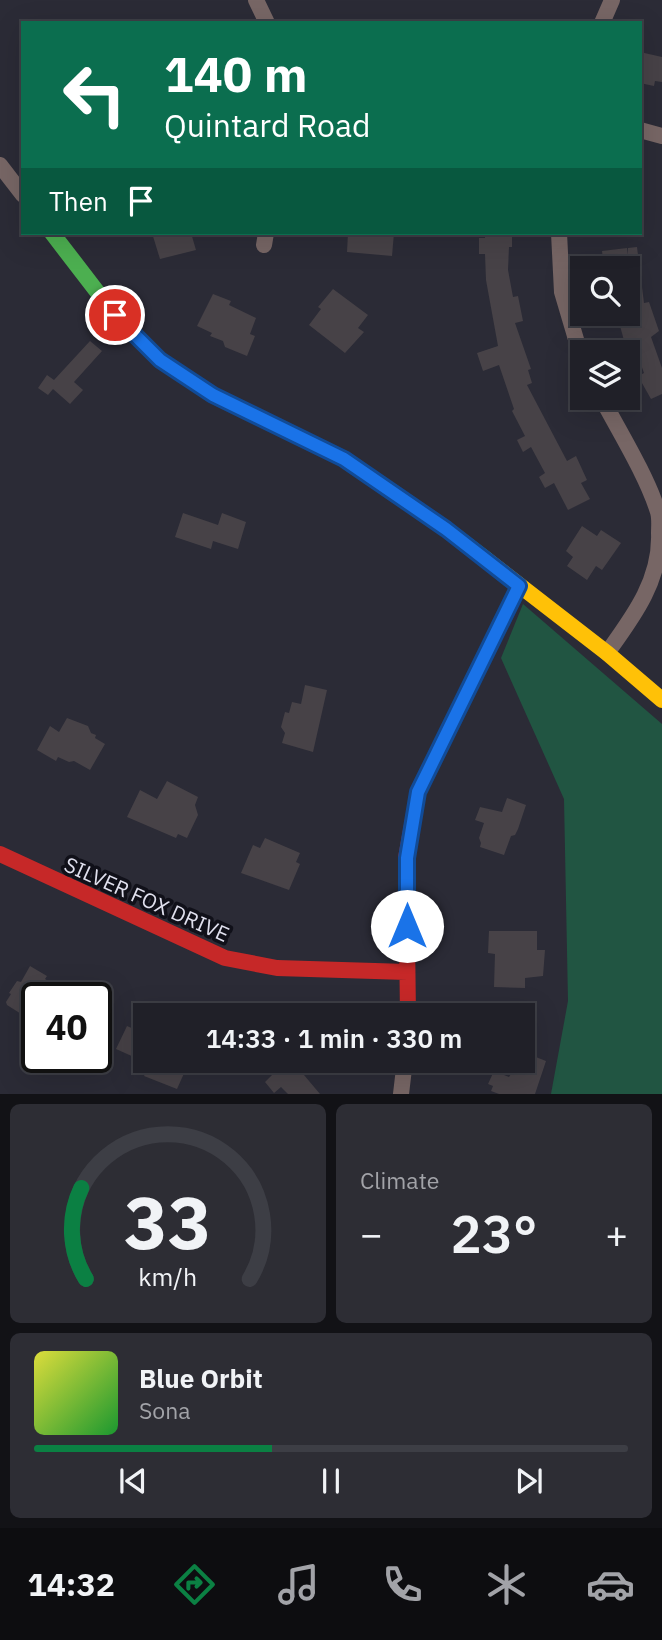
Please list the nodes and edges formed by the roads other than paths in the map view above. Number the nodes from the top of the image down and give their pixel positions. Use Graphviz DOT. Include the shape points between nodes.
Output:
graph roads {
  1 [pos="256,0"];
  2 [pos="612,0"];
  3 [pos="266,21"];
  4 [pos="604,21"];
  5 [pos="642,131"];
  6 [pos="662,136"];
  7 [pos="0,165"];
  8 [pos="21,192"];
  9 [pos="54,235"];
  10 [pos="559,235"];
  11 [pos="576,340"];
  12 [pos="608,410"];
  13 [pos="519,586"];
  14 [pos="607,653"];
  15 [pos="662,700"];
  16 [pos="0,854"];
  17 [pos="407,972"];
  18 [pos="408,1003"];
  19 [pos="403,1073"];
  20 [pos="401,1094"];
  1 -- 3 [label="street"];
  2 -- 4 [label="street"];
  5 -- 6 [label="street"];
  7 -- 8 [label="street"];
  9 -- 13 [label="street" via="115,315 160,360 213,395 344,459"];
  10 -- 11 [label="street" via="562,292"];
  12 -- 14 [label="street" via="659,514 660,546 652,580 635,615"];
  13 -- 14 [label="street"];
  13 -- 17 [label="street" via="418,792 407,858"];
  14 -- 15 [label="street"];
  16 -- 17 [label="street, SILVER FOX DRIVE" via="225,958 276,968"];
  17 -- 18 [label="street"];
  19 -- 20 [label="street"];
}
